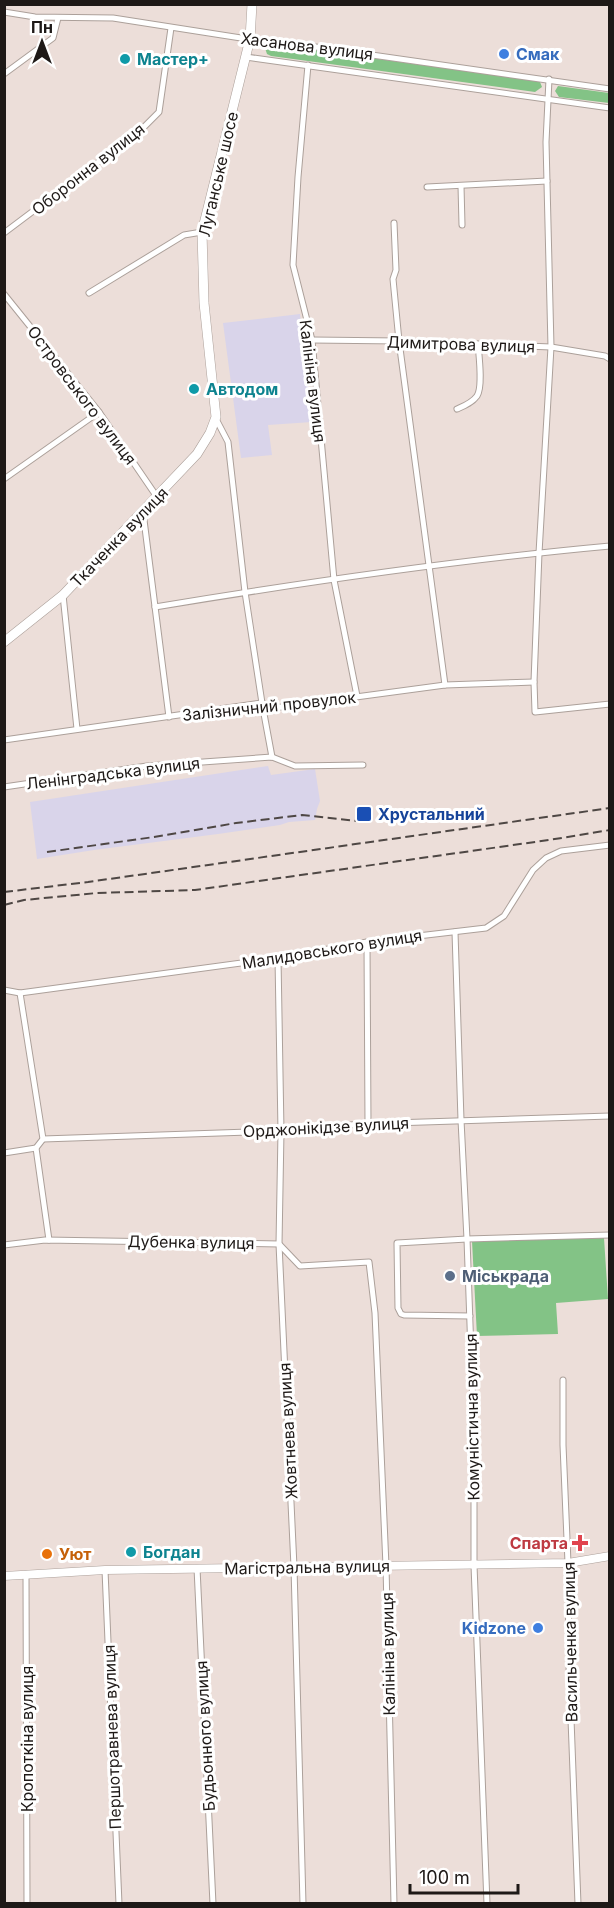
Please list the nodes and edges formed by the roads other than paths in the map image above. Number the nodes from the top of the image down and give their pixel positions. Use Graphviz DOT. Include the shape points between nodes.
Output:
graph roads {
  1 [pos="252,4"];
  2 [pos="4,12"];
  3 [pos="58,18"];
  4 [pos="171,28"];
  5 [pos="250,39"];
  6 [pos="246,57"];
  7 [pos="308,65"];
  8 [pos="4,74"];
  9 [pos="549,79"];
  10 [pos="609,89"];
  11 [pos="548,99"];
  12 [pos="609,108"];
  13 [pos="547,181"];
  14 [pos="461,186"];
  15 [pos="428,187"];
  16 [pos="394,223"];
  17 [pos="462,225"];
  18 [pos="202,232"];
  19 [pos="4,233"];
  20 [pos="89,293"];
  21 [pos="4,294"];
  22 [pos="312,340"];
  23 [pos="399,341"];
  24 [pos="478,344"];
  25 [pos="551,347"];
  26 [pos="609,359"];
  27 [pos="457,409"];
  28 [pos="99,412"];
  29 [pos="216,417"];
  30 [pos="4,479"];
  31 [pos="157,497"];
  32 [pos="143,512"];
  33 [pos="609,546"];
  34 [pos="539,553"];
  35 [pos="429,566"];
  36 [pos="334,580"];
  37 [pos="245,592"];
  38 [pos="63,595"];
  39 [pos="155,607"];
  40 [pos="4,642"];
  41 [pos="534,682"];
  42 [pos="445,685"];
  43 [pos="357,696"];
  44 [pos="262,703"];
  45 [pos="609,704"];
  46 [pos="169,717"];
  47 [pos="77,729"];
  48 [pos="4,740"];
  49 [pos="272,757"];
  50 [pos="363,765"];
  51 [pos="4,787"];
  52 [pos="609,845"];
  53 [pos="455,932"];
  54 [pos="367,942"];
  55 [pos="278,958"];
  56 [pos="4,990"];
  57 [pos="20,993"];
  58 [pos="609,1116"];
  59 [pos="461,1120"];
  60 [pos="368,1124"];
  61 [pos="281,1131"];
  62 [pos="43,1139"];
  63 [pos="36,1149"];
  64 [pos="4,1153"];
  65 [pos="609,1235"];
  66 [pos="467,1239"];
  67 [pos="50,1240"];
  68 [pos="279,1244"];
  69 [pos="4,1245"];
  70 [pos="369,1262"];
  71 [pos="470,1316"];
  72 [pos="563,1380"];
  73 [pos="609,1556"];
  74 [pos="568,1563"];
  75 [pos="474,1565"];
  76 [pos="386,1566"];
  77 [pos="294,1567"];
  78 [pos="197,1568"];
  79 [pos="105,1570"];
  80 [pos="26,1574"];
  81 [pos="4,1576"];
  82 [pos="27,1904"];
  83 [pos="119,1904"];
  84 [pos="213,1904"];
  85 [pos="303,1904"];
  86 [pos="394,1904"];
  87 [pos="487,1904"];
  88 [pos="578,1904"];
  1 -- 5 [label="main road, Луганське шосе"];
  2 -- 3 [label="street, Хасанова вулиця"];
  3 -- 4 [label="street, Хасанова вулиця" via="113,18"];
  3 -- 8 [label="street" via="53,38"];
  4 -- 5 [label="street, Хасанова вулиця"];
  4 -- 19 [label="street, Оборонна вулиця" via="159,112 141,130"];
  5 -- 6 [label="main road, Луганське шосе"];
  5 -- 9 [label="street, Хасанова вулиця"];
  6 -- 7 [label="street, Хасанова вулиця"];
  6 -- 18 [label="main road, Луганське шосе"];
  7 -- 11 [label="street, Хасанова вулиця"];
  7 -- 22 [label="street, Калініна вулиця" via="293,265"];
  9 -- 10 [label="street, Хасанова вулиця"];
  9 -- 11 [label="street"];
  11 -- 12 [label="street, Хасанова вулиця"];
  11 -- 13 [label="street"];
  13 -- 14 [label="street"];
  13 -- 25 [label="street"];
  14 -- 15 [label="street"];
  14 -- 17 [label="street"];
  16 -- 23 [label="street" via="393,279"];
  18 -- 20 [label="street" via="184,235"];
  18 -- 29 [label="main road, Луганське шосе" via="204,303"];
  21 -- 28 [label="street, Островського вулиця"];
  22 -- 23 [label="street, Димитрова вулиця"];
  22 -- 36 [label="street, Калініна вулиця"];
  23 -- 24 [label="street, Димитрова вулиця"];
  23 -- 35 [label="street"];
  24 -- 25 [label="street, Димитрова вулиця"];
  24 -- 27 [label="street" via="478,395"];
  25 -- 26 [label="street, Димитрова вулиця"];
  25 -- 34 [label="street"];
  28 -- 30 [label="street"];
  28 -- 31 [label="street, Островського вулиця"];
  29 -- 31 [label="main road, Ткаченка вулиця" via="197,454"];
  29 -- 37 [label="street" via="228,442"];
  31 -- 32 [label="main road, Ткаченка вулиця"];
  32 -- 38 [label="main road, Ткаченка вулиця"];
  32 -- 39 [label="street"];
  33 -- 34 [label="street"];
  34 -- 35 [label="street"];
  34 -- 41 [label="street"];
  35 -- 36 [label="street"];
  35 -- 42 [label="street"];
  36 -- 37 [label="street"];
  36 -- 43 [label="street, Калініна вулиця"];
  37 -- 39 [label="street"];
  37 -- 44 [label="street"];
  38 -- 40 [label="main road, Ткаченка вулиця"];
  38 -- 47 [label="street"];
  39 -- 46 [label="street"];
  41 -- 42 [label="street, Залізничний провулок"];
  41 -- 45 [label="street" via="535,712"];
  42 -- 43 [label="street, Залізничний провулок"];
  43 -- 44 [label="street, Залізничний провулок" via="274,708"];
  44 -- 46 [label="street, Залізничний провулок"];
  44 -- 49 [label="street"];
  46 -- 47 [label="street, Залізничний провулок"];
  47 -- 48 [label="street, Залізничний провулок"];
  49 -- 50 [label="street, Ленінградська вулиця" via="295,766"];
  49 -- 51 [label="street, Ленінградська вулиця" via="147,766"];
  52 -- 53 [label="street, Малидовського вулиця" via="561,851 546,858 533,870 504,916 486,928"];
  53 -- 54 [label="street, Малидовського вулиця"];
  53 -- 59 [label="street, Комуністична вулиця"];
  54 -- 55 [label="street, Малидовського вулиця"];
  54 -- 60 [label="street"];
  55 -- 57 [label="street, Малидовського вулиця"];
  55 -- 61 [label="street, Жовтнева вулиця"];
  56 -- 57 [label="street, Малидовського вулиця"];
  57 -- 62 [label="street"];
  58 -- 59 [label="street, Орджонікідзе вулиця"];
  59 -- 60 [label="street, Орджонікідзе вулиця"];
  59 -- 66 [label="street, Комуністична вулиця"];
  60 -- 61 [label="street, Орджонікідзе вулиця"];
  61 -- 62 [label="street, Орджонікідзе вулиця"];
  61 -- 68 [label="street, Жовтнева вулиця"];
  62 -- 63 [label="street"];
  63 -- 64 [label="street"];
  63 -- 67 [label="street"];
  65 -- 66 [label="street"];
  66 -- 71 [label="street, Комуністична вулиця"];
  66 -- 71 [label="street" via="397,1243 398,1308 404,1315"];
  67 -- 68 [label="street, Дубенка вулиця"];
  67 -- 69 [label="street, Дубенка вулиця"];
  68 -- 70 [label="street, Дубенка вулиця" via="300,1266"];
  68 -- 77 [label="street, Жовтнева вулиця"];
  70 -- 76 [label="street, Калініна вулиця" via="375,1313"];
  71 -- 75 [label="street, Комуністична вулиця"];
  72 -- 74 [label="street, Васильченка вулиця"];
  73 -- 74 [label="street, Магістральна вулиця"];
  74 -- 75 [label="street, Магістральна вулиця"];
  74 -- 88 [label="street, Васильченка вулиця"];
  75 -- 76 [label="street, Магістральна вулиця"];
  75 -- 87 [label="street, Комуністична вулиця"];
  76 -- 77 [label="street, Магістральна вулиця"];
  76 -- 86 [label="street, Калініна вулиця"];
  77 -- 78 [label="street, Магістральна вулиця"];
  77 -- 85 [label="street, Жовтнева вулиця"];
  78 -- 79 [label="street, Магістральна вулиця"];
  78 -- 84 [label="street, Будьонного вулиця"];
  79 -- 80 [label="street, Магістральна вулиця"];
  79 -- 83 [label="street, Першотравнева вулиця"];
  80 -- 81 [label="street, Магістральна вулиця"];
  80 -- 82 [label="street, Кропоткіна вулиця"];
}
